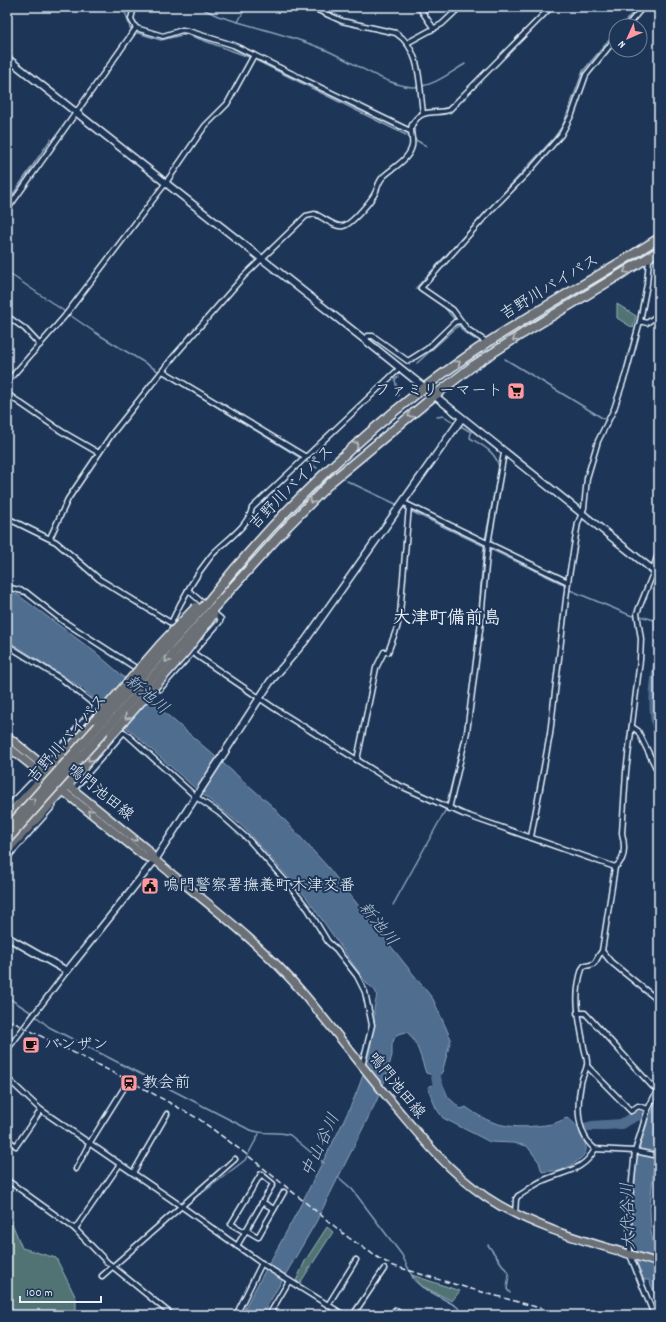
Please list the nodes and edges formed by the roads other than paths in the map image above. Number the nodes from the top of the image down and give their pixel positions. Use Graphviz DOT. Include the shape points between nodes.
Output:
graph roads {
  1 [pos="126,7"];
  2 [pos="311,7"];
  3 [pos="419,7"];
  4 [pos="460,7"];
  5 [pos="551,7"];
  6 [pos="643,7"];
  7 [pos="133,9"];
  8 [pos="634,18"];
  9 [pos="136,28"];
  10 [pos="434,28"];
  11 [pos="407,44"];
  12 [pos="608,48"];
  13 [pos="254,55"];
  14 [pos="7,58"];
  15 [pos="77,113"];
  16 [pos="423,113"];
  17 [pos="410,131"];
  18 [pos="165,184"];
  19 [pos="7,210"];
  20 [pos="659,234"];
  21 [pos="656,240"];
  22 [pos="657,252"];
  23 [pos="261,260"];
  24 [pos="659,314"];
  25 [pos="7,316"];
  26 [pos="458,321"];
  27 [pos="640,321"];
  28 [pos="365,340"];
  29 [pos="40,344"];
  30 [pos="488,344"];
  31 [pos="400,368"];
  32 [pos="163,371"];
  33 [pos="7,382"];
  34 [pos="424,388"];
  35 [pos="7,394"];
  36 [pos="434,396"];
  37 [pos="462,418"];
  38 [pos="99,453"];
  39 [pos="504,453"];
  40 [pos="306,457"];
  41 [pos="404,502"];
  42 [pos="409,506"];
  43 [pos="582,514"];
  44 [pos="7,518"];
  45 [pos="50,538"];
  46 [pos="488,544"];
  47 [pos="659,551"];
  48 [pos="657,573"];
  49 [pos="568,582"];
  50 [pos="7,587"];
  51 [pos="188,590"];
  52 [pos="209,607"];
  53 [pos="171,623"];
  54 [pos="7,645"];
  55 [pos="193,653"];
  56 [pos="260,698"];
  57 [pos="632,727"];
  58 [pos="7,736"];
  59 [pos="7,746"];
  60 [pos="358,760"];
  61 [pos="46,773"];
  62 [pos="659,774"];
  63 [pos="68,788"];
  64 [pos="197,796"];
  65 [pos="7,808"];
  66 [pos="449,809"];
  67 [pos="7,818"];
  68 [pos="7,829"];
  69 [pos="531,837"];
  70 [pos="7,840"];
  71 [pos="7,850"];
  72 [pos="7,858"];
  73 [pos="155,860"];
  74 [pos="615,867"];
  75 [pos="7,937"];
  76 [pos="602,951"];
  77 [pos="67,971"];
  78 [pos="659,1001"];
  79 [pos="577,1013"];
  80 [pos="7,1050"];
  81 [pos="587,1066"];
  82 [pos="363,1067"];
  83 [pos="7,1078"];
  84 [pos="124,1088"];
  85 [pos="658,1088"];
  86 [pos="648,1109"];
  87 [pos="40,1110"];
  88 [pos="167,1114"];
  89 [pos="7,1143"];
  90 [pos="89,1144"];
  91 [pos="595,1149"];
  92 [pos="636,1152"];
  93 [pos="658,1157"];
  94 [pos="236,1159"];
  95 [pos="120,1164"];
  96 [pos="659,1166"];
  97 [pos="76,1168"];
  98 [pos="133,1173"];
  99 [pos="7,1180"];
  100 [pos="284,1192"];
  101 [pos="262,1202"];
  102 [pos="181,1206"];
  103 [pos="274,1210"];
  104 [pos="515,1214"];
  105 [pos="75,1229"];
  106 [pos="246,1231"];
  107 [pos="237,1246"];
  108 [pos="632,1255"];
  109 [pos="356,1260"];
  110 [pos="658,1263"];
  111 [pos="263,1264"];
  112 [pos="112,1266"];
  113 [pos="384,1269"];
  114 [pos="102,1276"];
  115 [pos="288,1280"];
  116 [pos="328,1305"];
  117 [pos="656,1314"];
  118 [pos="172,1315"];
  119 [pos="236,1315"];
  120 [pos="269,1315"];
  121 [pos="344,1315"];
  122 [pos="353,1315"];
  123 [pos="392,1315"];
  124 [pos="402,1315"];
  1 -- 7 [label="street"];
  2 -- 11 [label="street" via="342,21 396,33"];
  3 -- 10 [label="street"];
  4 -- 10 [label="street"];
  5 -- 16 [label="street" via="449,110"];
  6 -- 8 [label="street"];
  7 -- 9 [label="street" via="131,18"];
  9 -- 13 [label="street" via="163,36 182,30 188,31 233,45"];
  9 -- 15 [label="street"];
  10 -- 11 [label="street"];
  11 -- 16 [label="street" via="417,61"];
  12 -- 26 [label="street" via="586,75 572,114 561,135 421,288 453,310"];
  13 -- 17 [label="street"];
  13 -- 18 [label="street" via="227,104 205,126"];
  14 -- 15 [label="street"];
  15 -- 18 [label="street"];
  15 -- 19 [label="street"];
  16 -- 17 [label="street" via="416,119"];
  17 -- 23 [label="street" via="412,146 407,155 383,177 369,202 348,224 338,225 315,214 306,216"];
  18 -- 23 [label="street"];
  18 -- 29 [label="street" via="64,317"];
  20 -- 21 [label="street"];
  21 -- 22 [label="street"];
  21 -- 30 [label="highway, 吉野川バイパス"];
  22 -- 27 [label="street" via="649,260"];
  22 -- 36 [label="highway, 吉野川バイパス, one-way" via="522,334 474,365"];
  23 -- 28 [label="street"];
  23 -- 32 [label="street" via="244,276"];
  24 -- 27 [label="street" via="647,323"];
  25 -- 29 [label="street"];
  26 -- 28 [label="street" via="427,349 408,361 373,336 368,336"];
  26 -- 30 [label="street"];
  27 -- 43 [label="street" via="614,409 605,425 587,478"];
  28 -- 31 [label="street"];
  29 -- 33 [label="street"];
  34 -- 30 [label="highway, 吉野川バイパス, one-way"];
  31 -- 34 [label="street"];
  31 -- 40 [label="street"];
  32 -- 38 [label="street"];
  32 -- 40 [label="street"];
  34 -- 36 [label="street"];
  52 -- 34 [label="highway, 吉野川バイパス, one-way" via="240,561 306,491 376,426"];
  35 -- 38 [label="street"];
  36 -- 37 [label="street"];
  36 -- 52 [label="highway, 吉野川バイパス, one-way" via="332,481 228,592"];
  37 -- 39 [label="street"];
  37 -- 41 [label="street"];
  38 -- 45 [label="street" via="68,499"];
  39 -- 43 [label="street"];
  39 -- 46 [label="street"];
  40 -- 51 [label="street" via="252,508 250,517 212,555"];
  41 -- 42 [label="street"];
  41 -- 56 [label="street" via="305,641 283,665"];
  42 -- 46 [label="street"];
  42 -- 60 [label="street" via="397,628 388,652 384,652 376,668"];
  43 -- 48 [label="street"];
  43 -- 49 [label="street" via="578,523"];
  44 -- 45 [label="street"];
  45 -- 53 [label="street" via="99,580"];
  46 -- 49 [label="street"];
  46 -- 66 [label="street" via="467,732"];
  47 -- 48 [label="street" via="655,563"];
  48 -- 57 [label="street" via="637,613 641,639"];
  49 -- 69 [label="street" via="550,734"];
  50 -- 55 [label="street" via="26,592 63,621 134,665 160,689"];
  51 -- 53 [label="street"];
  51 -- 55 [label="street" via="221,619"];
  52 -- 61 [label="highway, bridge" via="160,645"];
  52 -- 63 [label="highway, one-way, bridge" via="186,651"];
  68 -- 52 [label="highway, 吉野川バイパス, one-way, bridge"];
  52 -- 70 [label="highway, 吉野川バイパス, one-way, bridge"];
  53 -- 55 [label="street"];
  54 -- 61 [label="street" via="63,680 96,706 51,759"];
  55 -- 56 [label="street"];
  56 -- 60 [label="street"];
  56 -- 64 [label="street"];
  57 -- 62 [label="street" via="638,731"];
  57 -- 74 [label="street" via="622,833 625,842 624,852"];
  58 -- 61 [label="main road, 鳴門池田線"];
  59 -- 61 [label="main road, 鳴門池田線"];
  60 -- 66 [label="street" via="394,783"];
  61 -- 63 [label="main road, 鳴門池田線"];
  61 -- 65 [label="street" via="31,783"];
  61 -- 67 [label="highway"];
  63 -- 64 [label="street" via="124,732"];
  63 -- 71 [label="highway"];
  63 -- 72 [label="street"];
  63 -- 73 [label="main road, 鳴門池田線, one-way" via="148,850"];
  73 -- 63 [label="main road, 鳴門池田線, one-way" via="144,856"];
  64 -- 73 [label="street"];
  64 -- 82 [label="street" via="248,839 294,891 328,942 348,962 357,976 365,992 372,1025"];
  66 -- 69 [label="street"];
  69 -- 74 [label="street"];
  73 -- 77 [label="street"];
  73 -- 82 [label="main road, 鳴門池田線" via="259,947 302,991"];
  74 -- 76 [label="street"];
  75 -- 77 [label="street"];
  76 -- 78 [label="street" via="611,962"];
  76 -- 79 [label="street" via="593,966 584,966 582,969 576,992"];
  77 -- 80 [label="street"];
  79 -- 81 [label="street"];
  79 -- 85 [label="street" via="585,1013 652,1086"];
  81 -- 86 [label="street" via="631,1111 638,1106"];
  81 -- 91 [label="street" via="581,1083 578,1109 587,1138"];
  82 -- 104 [label="main road, 鳴門池田線" via="424,1142 449,1168 487,1198"];
  83 -- 87 [label="street"];
  84 -- 90 [label="street"];
  85 -- 86 [label="street"];
  86 -- 92 [label="street"];
  87 -- 89 [label="street" via="16,1146 8,1140"];
  87 -- 90 [label="street"];
  88 -- 98 [label="street"];
  90 -- 95 [label="street"];
  90 -- 97 [label="street"];
  91 -- 92 [label="street"];
  91 -- 104 [label="street" via="578,1168 540,1182 518,1196"];
  92 -- 93 [label="street"];
  92 -- 108 [label="street" via="628,1209"];
  93 -- 96 [label="street"];
  94 -- 102 [label="street"];
  95 -- 98 [label="street"];
  95 -- 105 [label="street"];
  98 -- 102 [label="street"];
  99 -- 105 [label="street"];
  100 -- 103 [label="street"];
  101 -- 103 [label="street"];
  101 -- 106 [label="street"];
  101 -- 106 [label="street" via="272,1184 261,1174 231,1224"];
  102 -- 107 [label="street"];
  102 -- 112 [label="street"];
  103 -- 106 [label="street" via="258,1237"];
  104 -- 108 [label="main road, 鳴門池田線" via="548,1228"];
  105 -- 112 [label="street"];
  106 -- 107 [label="street"];
  107 -- 111 [label="street"];
  108 -- 110 [label="main road, 鳴門池田線"];
  108 -- 117 [label="street"];
  109 -- 116 [label="street"];
  111 -- 115 [label="street"];
  111 -- 119 [label="street"];
  112 -- 114 [label="street"];
  112 -- 118 [label="street"];
  113 -- 122 [label="street"];
  115 -- 116 [label="street"];
  115 -- 120 [label="street"];
  116 -- 121 [label="street"];
  123 -- 124 [label="street" via="395,1310"];
}
